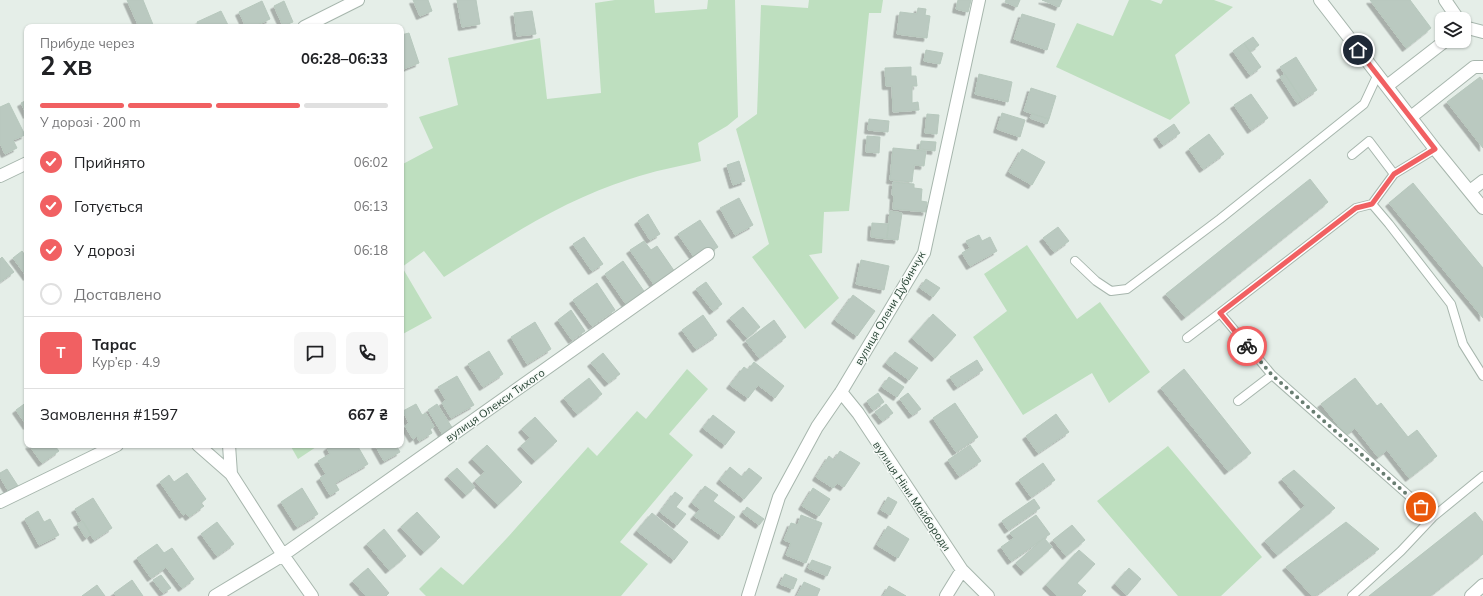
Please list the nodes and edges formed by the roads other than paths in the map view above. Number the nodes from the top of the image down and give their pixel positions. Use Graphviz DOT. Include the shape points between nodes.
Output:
graph roads {
  1 [pos="358,0"];
  2 [pos="979,0"];
  3 [pos="1320,0"];
  4 [pos="1445,0"];
  5 [pos="1453,12"];
  6 [pos="310,24"];
  7 [pos="1471,29"];
  8 [pos="1483,32"];
  9 [pos="1436,48"];
  10 [pos="1483,67"];
  11 [pos="1378,74"];
  12 [pos="1387,86"];
  13 [pos="1411,117"];
  14 [pos="1432,144"];
  15 [pos="1352,155"];
  16 [pos="24,164"];
  17 [pos="1394,174"];
  18 [pos="0,176"];
  19 [pos="1483,181"];
  20 [pos="1470,191"];
  21 [pos="1372,204"];
  22 [pos="1483,208"];
  23 [pos="708,254"];
  24 [pos="1075,261"];
  25 [pos="1220,313"];
  26 [pos="1187,338"];
  27 [pos="1272,375"];
  28 [pos="1483,376"];
  29 [pos="841,392"];
  30 [pos="1238,401"];
  31 [pos="111,448"];
  32 [pos="201,448"];
  33 [pos="229,448"];
  34 [pos="231,474"];
  35 [pos="1483,476"];
  36 [pos="0,502"];
  37 [pos="1433,517"];
  38 [pos="283,555"];
  39 [pos="962,570"];
  40 [pos="1483,584"];
  41 [pos="215,596"];
  42 [pos="312,596"];
  43 [pos="748,596"];
  44 [pos="946,596"];
  45 [pos="988,596"];
  46 [pos="1352,596"];
  47 [pos="1471,596"];
  1 -- 6 [label="street"];
  2 -- 29 [label="street, вулиця Олени Дубинчук" via="924,253"];
  3 -- 11 [label="street"];
  4 -- 5 [label="street"];
  7 -- 8 [label="street"];
  9 -- 12 [label="street"];
  10 -- 13 [label="street" via="1474,67"];
  11 -- 12 [label="street"];
  11 -- 24 [label="lane" via="1364,104 1128,289 1111,292"];
  12 -- 13 [label="street"];
  13 -- 14 [label="street"];
  14 -- 17 [label="lane"];
  14 -- 20 [label="street"];
  15 -- 17 [label="lane" via="1369,141"];
  16 -- 18 [label="street"];
  17 -- 21 [label="lane"];
  19 -- 20 [label="street"];
  20 -- 22 [label="street"];
  21 -- 25 [label="lane" via="1356,208"];
  21 -- 28 [label="lane" via="1451,304 1462,344"];
  23 -- 38 [label="street, вулиця Олекси Тихого"];
  25 -- 26 [label="lane"];
  25 -- 27 [label="lane"];
  27 -- 30 [label="lane"];
  27 -- 37 [label="lane"];
  29 -- 39 [label="street, вулиця Ніни Майбороди" via="858,413"];
  29 -- 43 [label="street, вулиця Олени Дубинчук" via="817,428 779,497"];
  31 -- 36 [label="street"];
  32 -- 34 [label="street"];
  33 -- 34 [label="street"];
  34 -- 38 [label="street"];
  35 -- 37 [label="lane"];
  37 -- 46 [label="lane"];
  38 -- 41 [label="street, вулиця Олекси Тихого"];
  38 -- 42 [label="street"];
  39 -- 44 [label="street"];
  39 -- 45 [label="street, вулиця Ніни Майбороди"];
  40 -- 47 [label="street"];
}
